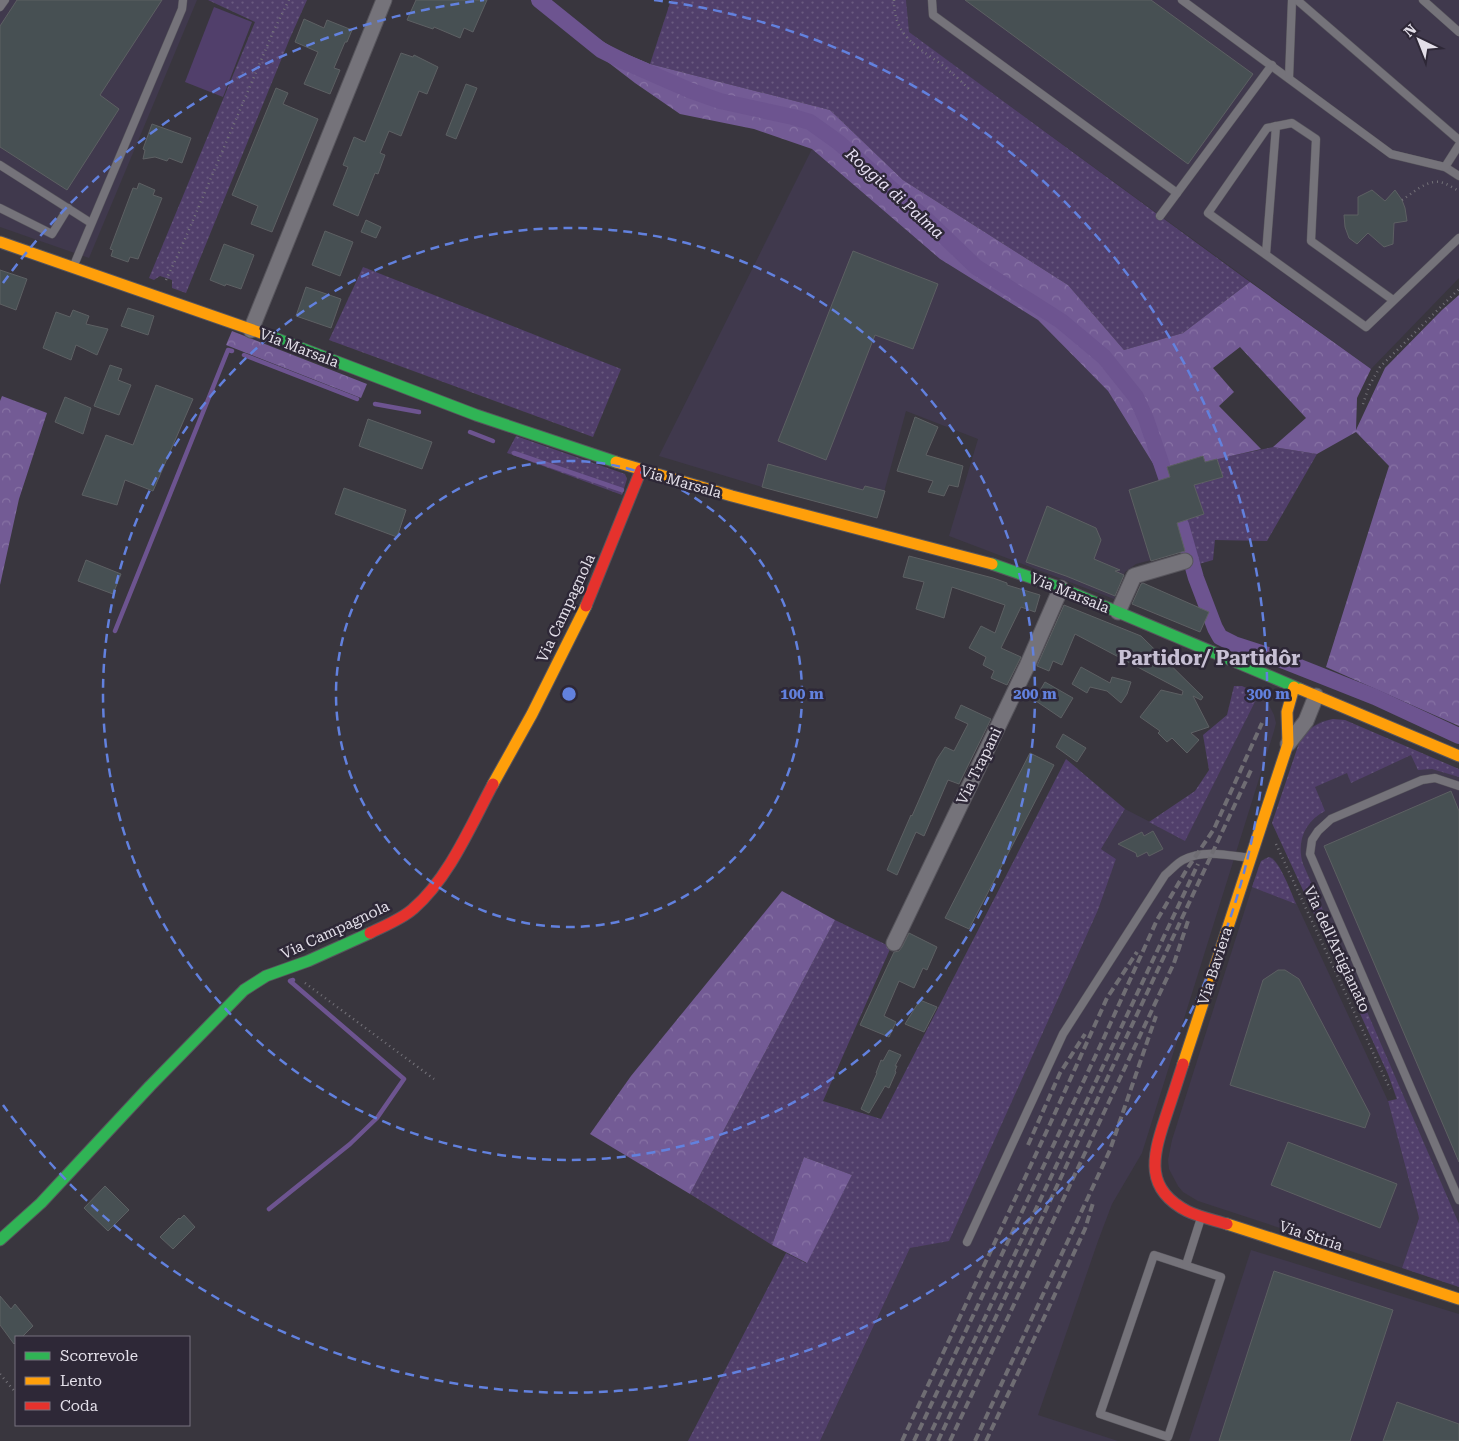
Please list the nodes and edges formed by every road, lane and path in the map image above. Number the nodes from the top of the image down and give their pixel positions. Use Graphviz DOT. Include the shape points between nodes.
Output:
graph roads {
  1 [pos="5,0"];
  2 [pos="183,0"];
  3 [pos="289,0"];
  4 [pos="384,0"];
  5 [pos="894,0"];
  6 [pos="932,0"];
  7 [pos="1182,0"];
  8 [pos="1292,0"];
  9 [pos="1297,0"];
  10 [pos="1423,0"];
  11 [pos="0,7"];
  12 [pos="1459,32"];
  13 [pos="1272,65"];
  14 [pos="1289,78"];
  15 [pos="970,90"];
  16 [pos="1276,126"];
  17 [pos="1459,140"];
  18 [pos="1459,145"];
  19 [pos="0,166"];
  20 [pos="1445,167"];
  21 [pos="1459,176"];
  22 [pos="1459,191"];
  23 [pos="1178,192"];
  24 [pos="1402,200"];
  25 [pos="0,208"];
  26 [pos="68,208"];
  27 [pos="1160,216"];
  28 [pos="91,223"];
  29 [pos="1459,238"];
  30 [pos="0,242"];
  31 [pos="1266,254"];
  32 [pos="73,267"];
  33 [pos="1459,289"];
  34 [pos="159,297"];
  35 [pos="1393,300"];
  36 [pos="251,330"];
  37 [pos="1363,404"];
  38 [pos="641,470"];
  39 [pos="1185,561"];
  40 [pos="1061,588"];
  41 [pos="1118,612"];
  42 [pos="1294,687"];
  43 [pos="1316,696"];
  44 [pos="1288,744"];
  45 [pos="1459,756"];
  46 [pos="1459,786"];
  47 [pos="1264,818"];
  48 [pos="1251,858"];
  49 [pos="894,943"];
  50 [pos="288,969"];
  51 [pos="434,1079"];
  52 [pos="1390,1089"];
  53 [pos="1160,1189"];
  54 [pos="1459,1200"];
  55 [pos="1201,1216"];
  56 [pos="0,1240"];
  57 [pos="967,1242"];
  58 [pos="1186,1266"];
  59 [pos="1459,1300"];
  60 [pos="0,1374"];
  61 [pos="15,1392"];
  1 -- 11 [label="lane"];
  2 -- 28 [label="lane" via="182,9"];
  3 -- 34 [label="path"];
  4 -- 36 [label="street, Via Marsala"];
  5 -- 15 [label="path" via="896,22 906,37"];
  6 -- 23 [label="lane" via="933,15"];
  7 -- 13 [label="lane"];
  8 -- 14 [label="lane"];
  9 -- 17 [label="lane"];
  10 -- 12 [label="lane"];
  13 -- 14 [label="lane"];
  13 -- 23 [label="lane"];
  14 -- 20 [label="lane" via="1391,154"];
  16 -- 31 [label="lane"];
  16 -- 31 [label="lane" via="1267,128 1208,213"];
  16 -- 35 [label="lane" via="1292,123 1316,139 1311,241"];
  18 -- 20 [label="lane"];
  19 -- 26 [label="lane"];
  20 -- 21 [label="lane"];
  22 -- 24 [label="path" via="1432,182"];
  23 -- 27 [label="lane"];
  25 -- 26 [label="lane" via="52,234"];
  26 -- 28 [label="lane"];
  28 -- 32 [label="lane"];
  29 -- 35 [label="lane"];
  30 -- 32 [label="street, Via Marsala"];
  31 -- 35 [label="lane" via="1366,327"];
  32 -- 34 [label="street, Via Marsala"];
  33 -- 37 [label="path" via="1380,367"];
  34 -- 36 [label="street, Via Marsala"];
  36 -- 38 [label="street, Via Marsala" via="476,415"];
  38 -- 40 [label="street, Via Marsala" via="997,565"];
  38 -- 50 [label="street, Via Campagnola" via="584,610 532,714 434,888 412,910 376,930"];
  39 -- 41 [label="street, Via Marsala" via="1134,576"];
  40 -- 41 [label="street, Via Marsala"];
  40 -- 49 [label="street, Via Trapani"];
  41 -- 42 [label="street, Via Marsala"];
  42 -- 43 [label="street, Via Marsala"];
  42 -- 44 [label="street, Via Baviera" via="1287,712"];
  43 -- 44 [label="street, Via Baviera" via="1306,721"];
  43 -- 45 [label="street, Via Marsala"];
  44 -- 47 [label="street, Via Baviera"];
  46 -- 54 [label="lane" via="1436,778 1422,780 1331,819 1312,840 1310,854"];
  47 -- 48 [label="street, Via Baviera"];
  47 -- 52 [label="path, Via dell'Artigianato"];
  48 -- 53 [label="street, Via Baviera" via="1155,1152 1154,1171"];
  48 -- 57 [label="lane" via="1196,855 1182,860 1165,875 1063,1034"];
  50 -- 51 [label="path"];
  50 -- 56 [label="street, Via Campagnola" via="266,976 244,990 41,1203"];
  53 -- 55 [label="street, Via Stiria" via="1180,1207"];
  55 -- 58 [label="lane"];
  55 -- 59 [label="street, Via Stiria"];
  58 -- 58 [label="lane" via="1154,1255 1100,1414 1168,1437 1221,1277"];
  60 -- 61 [label="path"];
}
